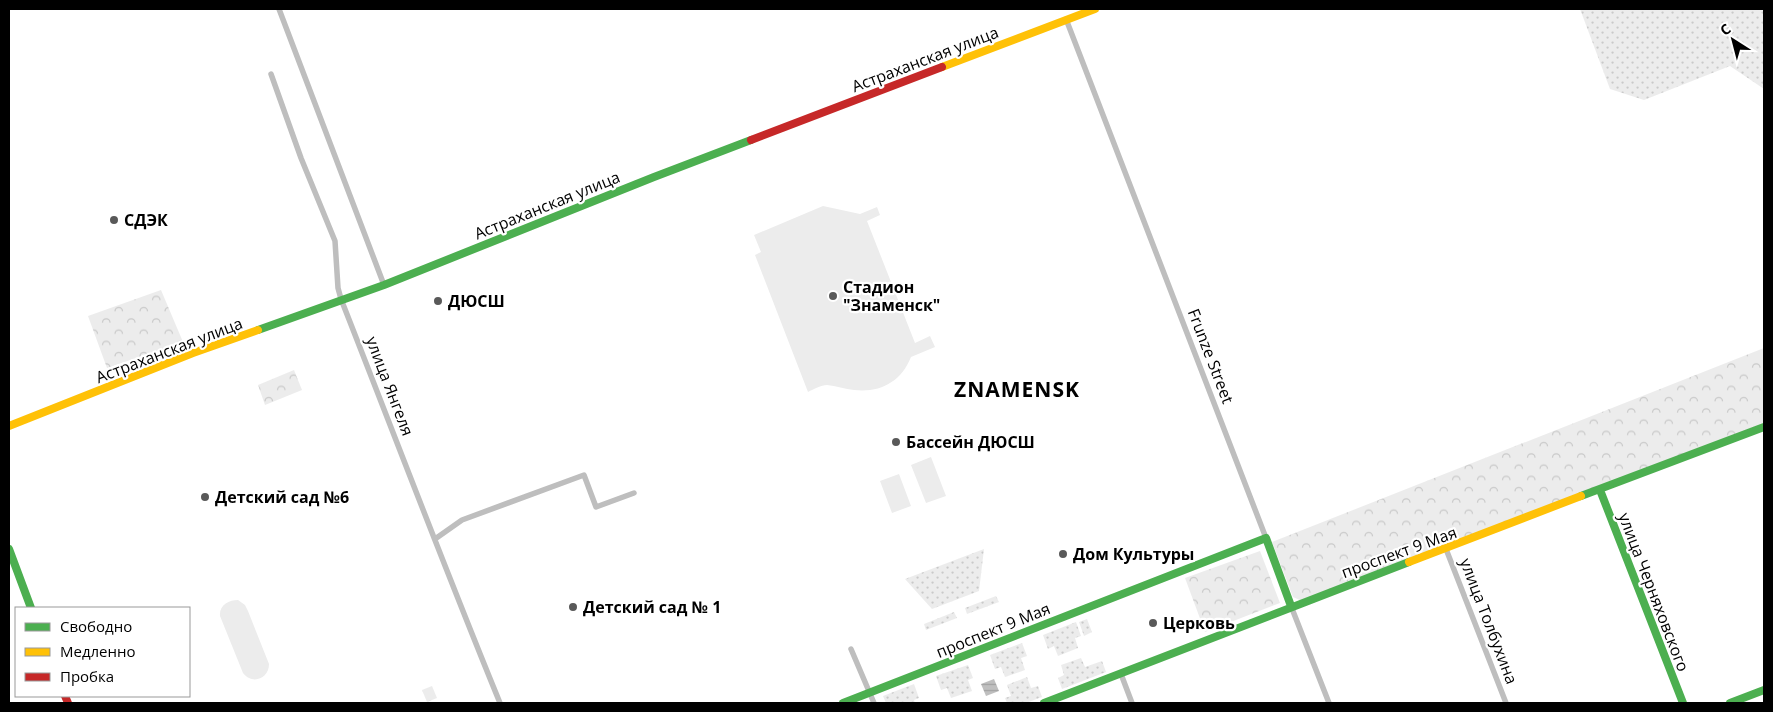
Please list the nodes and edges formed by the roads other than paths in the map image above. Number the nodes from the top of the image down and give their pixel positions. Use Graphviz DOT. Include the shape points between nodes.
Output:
graph roads {
  1 [pos="279,9"];
  2 [pos="1096,9"];
  3 [pos="1066,19"];
  4 [pos="271,74"];
  5 [pos="384,285"];
  6 [pos="341,299"];
  7 [pos="9,426"];
  8 [pos="1764,427"];
  9 [pos="1600,490"];
  10 [pos="634,493"];
  11 [pos="1266,538"];
  12 [pos="435,539"];
  13 [pos="9,549"];
  14 [pos="1446,549"];
  15 [pos="1291,606"];
  16 [pos="31,607"];
  17 [pos="851,649"];
  18 [pos="1121,674"];
  19 [pos="1764,690"];
  20 [pos="870,693"];
  21 [pos="500,703"];
  22 [pos="843,703"];
  23 [pos="874,703"];
  24 [pos="1044,703"];
  25 [pos="1132,703"];
  26 [pos="1329,703"];
  27 [pos="1506,703"];
  28 [pos="1683,703"];
  29 [pos="1730,703"];
  1 -- 5 [label="street"];
  2 -- 3 [label="street, Астраханская улица"];
  3 -- 5 [label="street, Астраханская улица"];
  3 -- 11 [label="street, Frunze Street"];
  4 -- 6 [label="street, улица Янгеля" via="335,241"];
  5 -- 6 [label="street, Астраханская улица"];
  6 -- 7 [label="street, Астраханская улица" via="193,352"];
  6 -- 12 [label="street, улица Янгеля"];
  8 -- 9 [label="street, проспект 9 Мая"];
  9 -- 14 [label="street, проспект 9 Мая"];
  9 -- 28 [label="street, улица Черняховского"];
  10 -- 12 [label="street" via="596,506 584,475 462,520"];
  11 -- 15 [label="street, Frunze Street"];
  11 -- 20 [label="street, проспект 9 Мая"];
  12 -- 21 [label="street, улица Янгеля"];
  13 -- 16 [label="street"];
  14 -- 15 [label="street, проспект 9 Мая"];
  14 -- 27 [label="street, улица Толбухина"];
  15 -- 18 [label="street, проспект 9 Мая"];
  15 -- 26 [label="street, Frunze Street"];
  17 -- 20 [label="street"];
  18 -- 24 [label="street, проспект 9 Мая"];
  18 -- 25 [label="street"];
  19 -- 29 [label="street"];
  20 -- 22 [label="street, проспект 9 Мая"];
  20 -- 23 [label="street"];
}
